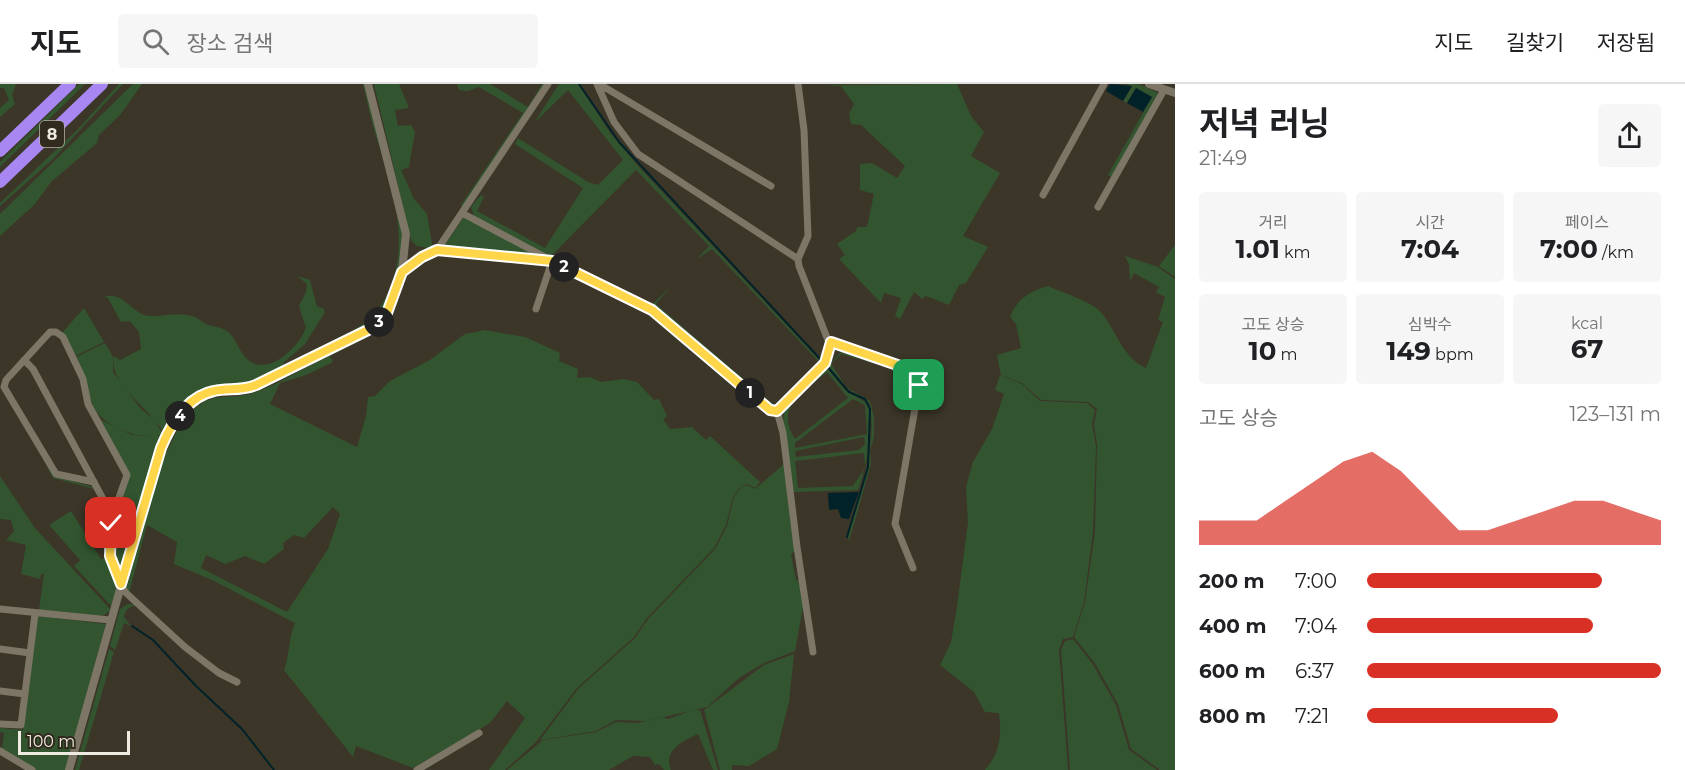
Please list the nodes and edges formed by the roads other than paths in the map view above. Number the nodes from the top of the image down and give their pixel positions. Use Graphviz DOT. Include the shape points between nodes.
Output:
graph roads {
  1 [pos="70,84"];
  2 [pos="102,84"];
  3 [pos="368,84"];
  4 [pos="548,84"];
  5 [pos="598,84"];
  6 [pos="798,84"];
  7 [pos="1104,84"];
  8 [pos="1149,84"];
  9 [pos="1164,90"];
  10 [pos="1175,93"];
  11 [pos="0,151"];
  12 [pos="0,182"];
  13 [pos="771,186"];
  14 [pos="1043,195"];
  15 [pos="1098,207"];
  16 [pos="462,213"];
  17 [pos="437,250"];
  18 [pos="798,259"];
  19 [pos="549,260"];
  20 [pos="402,272"];
  21 [pos="536,309"];
  22 [pos="831,342"];
  23 [pos="24,360"];
  24 [pos="777,411"];
  25 [pos="94,482"];
  26 [pos="110,512"];
  27 [pos="913,568"];
  28 [pos="121,584"];
  29 [pos="0,609"];
  30 [pos="35,614"];
  31 [pos="110,620"];
  32 [pos="0,649"];
  33 [pos="813,652"];
  34 [pos="30,653"];
  35 [pos="237,682"];
  36 [pos="0,691"];
  37 [pos="25,694"];
  38 [pos="0,724"];
  39 [pos="479,733"];
  40 [pos="0,751"];
  41 [pos="33,770"];
  42 [pos="69,770"];
  43 [pos="417,770"];
  1 -- 11 [label="highway, 8"];
  2 -- 12 [label="highway, 8"];
  3 -- 20 [label="street" via="405,223"];
  4 -- 16 [label="street"];
  5 -- 13 [label="street"];
  5 -- 18 [label="street" via="614,122 638,154"];
  6 -- 18 [label="street" via="808,236"];
  7 -- 14 [label="street"];
  8 -- 9 [label="street"];
  9 -- 10 [label="street"];
  9 -- 15 [label="street"];
  16 -- 17 [label="street"];
  16 -- 19 [label="street"];
  17 -- 19 [label="street"];
  17 -- 20 [label="street"];
  18 -- 22 [label="street"];
  19 -- 21 [label="street"];
  19 -- 24 [label="street" via="652,310 770,410"];
  20 -- 28 [label="street" via="387,313 363,333 256,385 213,391 187,406 161,448"];
  22 -- 24 [label="street" via="825,363"];
  22 -- 27 [label="street" via="906,368 917,380 895,524"];
  23 -- 25 [label="street" via="33,369"];
  23 -- 25 [label="street" via="5,382 5,390 56,474"];
  23 -- 26 [label="street" via="47,334 57,332 63,338 83,379 88,404 127,475 115,509"];
  24 -- 33 [label="street"];
  25 -- 26 [label="street"];
  26 -- 28 [label="street" via="110,556"];
  28 -- 31 [label="street"];
  28 -- 35 [label="street" via="184,647"];
  29 -- 30 [label="street"];
  30 -- 31 [label="street"];
  30 -- 34 [label="street"];
  31 -- 42 [label="street"];
  32 -- 34 [label="street"];
  34 -- 37 [label="street"];
  36 -- 37 [label="street"];
  37 -- 38 [label="street" via="21,725"];
  39 -- 43 [label="street"];
  40 -- 41 [label="street"];
}
